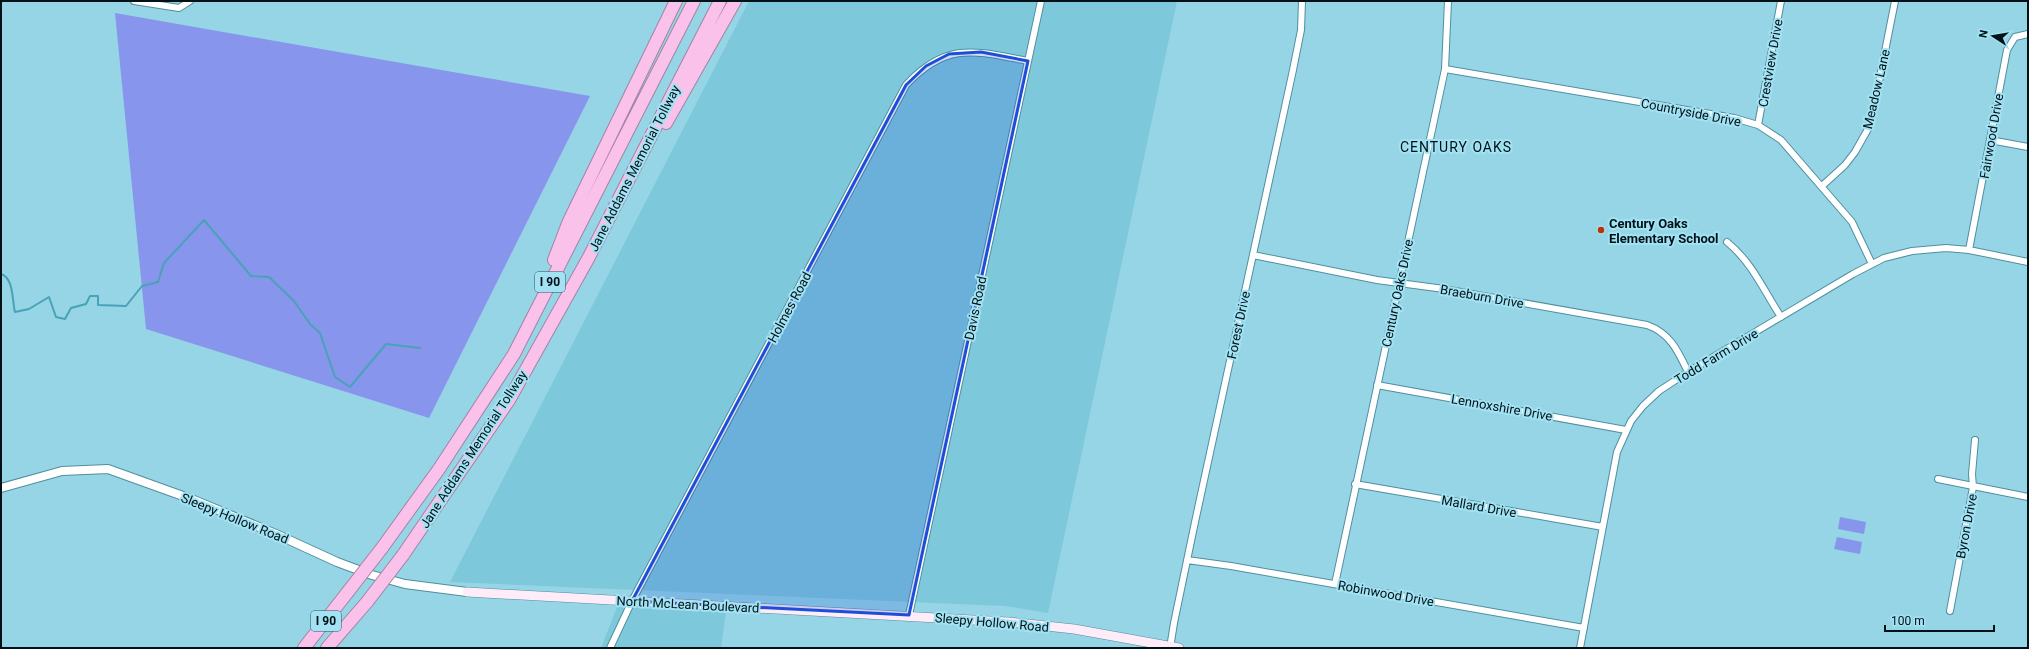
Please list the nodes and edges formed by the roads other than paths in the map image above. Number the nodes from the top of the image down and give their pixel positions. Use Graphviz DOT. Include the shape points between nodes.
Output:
graph roads {
  1 [pos="134,1"];
  2 [pos="190,1"];
  3 [pos="676,1"];
  4 [pos="694,1"];
  5 [pos="720,1"];
  6 [pos="735,1"];
  7 [pos="1042,1"];
  8 [pos="1302,1"];
  9 [pos="1448,1"];
  10 [pos="1781,1"];
  11 [pos="1894,1"];
  12 [pos="2028,34"];
  13 [pos="1028,62"];
  14 [pos="1445,69"];
  15 [pos="1758,125"];
  16 [pos="1990,140"];
  17 [pos="2028,148"];
  18 [pos="1822,186"];
  19 [pos="1727,242"];
  20 [pos="1969,250"];
  21 [pos="1254,255"];
  22 [pos="589,257"];
  23 [pos="2028,262"];
  24 [pos="1872,264"];
  25 [pos="1398,283"];
  26 [pos="1781,317"];
  27 [pos="526,330"];
  28 [pos="1688,372"];
  29 [pos="1377,384"];
  30 [pos="1626,430"];
  31 [pos="1975,440"];
  32 [pos="1938,479"];
  33 [pos="1355,484"];
  34 [pos="1,485"];
  35 [pos="1973,487"];
  36 [pos="1,488"];
  37 [pos="2028,497"];
  38 [pos="1603,527"];
  39 [pos="1187,560"];
  40 [pos="1335,584"];
  41 [pos="467,592"];
  42 [pos="632,601"];
  43 [pos="1950,611"];
  44 [pos="909,615"];
  45 [pos="1584,628"];
  46 [pos="304,648"];
  47 [pos="327,648"];
  48 [pos="610,648"];
  49 [pos="1173,648"];
  50 [pos="1580,648"];
  1 -- 2 [label="street" via="179,8"];
  3 -- 27 [label="highway" via="569,221"];
  4 -- 27 [label="highway, Jane Addams Memorial Tollway / I 90"];
  5 -- 22 [label="highway, Jane Addams Memorial Tollway / I 90"];
  6 -- 22 [label="highway"];
  7 -- 13 [label="street, Davis Road"];
  8 -- 21 [label="street, Forest Drive" via="1297,52"];
  9 -- 14 [label="street, Century Oaks Drive"];
  10 -- 15 [label="street, Crestview Drive"];
  11 -- 18 [label="street, Meadow Lane" via="1868,129 1850,158"];
  12 -- 16 [label="street, Fairwood Drive" via="2015,37 2007,50"];
  13 -- 42 [label="street, Holmes Road" via="981,52 948,54 926,66 906,85"];
  13 -- 44 [label="street, Davis Road"];
  14 -- 15 [label="street, Countryside Drive" via="1734,118"];
  14 -- 25 [label="street, Century Oaks Drive"];
  15 -- 18 [label="street, Countryside Drive" via="1782,140"];
  16 -- 17 [label="street"];
  16 -- 20 [label="street, Fairwood Drive"];
  18 -- 24 [label="street, Countryside Drive" via="1852,222"];
  19 -- 26 [label="street" via="1738,251 1750,267"];
  20 -- 23 [label="street, Todd Farm Drive"];
  20 -- 24 [label="street, Todd Farm Drive" via="1946,248 1912,251"];
  21 -- 25 [label="street, Braeburn Drive"];
  21 -- 39 [label="street, Forest Drive"];
  22 -- 47 [label="highway, Jane Addams Memorial Tollway / I 90, bridge" via="509,400 403,555"];
  24 -- 26 [label="street, Todd Farm Drive"];
  25 -- 28 [label="street, Braeburn Drive" via="1655,327 1671,340"];
  25 -- 29 [label="street, Century Oaks Drive"];
  26 -- 28 [label="street, Todd Farm Drive"];
  27 -- 46 [label="highway, Jane Addams Memorial Tollway / I 90, bridge" via="514,354 439,469 382,548"];
  28 -- 30 [label="street, Todd Farm Drive" via="1668,384 1647,402"];
  29 -- 30 [label="street, Lennoxshire Drive"];
  29 -- 33 [label="street, Century Oaks Drive"];
  30 -- 38 [label="street, Todd Farm Drive" via="1617,452"];
  31 -- 35 [label="street, Byron Drive"];
  32 -- 35 [label="street"];
  33 -- 38 [label="street, Mallard Drive"];
  33 -- 40 [label="street, Century Oaks Drive"];
  34 -- 36 [label="street"];
  35 -- 37 [label="street"];
  35 -- 43 [label="street, Byron Drive"];
  36 -- 41 [label="street, Sleepy Hollow Road" via="62,471 108,469 194,500 372,575 405,584"];
  38 -- 45 [label="street, Todd Farm Drive"];
  39 -- 40 [label="street, Robinwood Drive"];
  39 -- 49 [label="street, Forest Drive" via="1174,623"];
  40 -- 45 [label="street, Robinwood Drive"];
  41 -- 42 [label="main road, North McLean Boulevard"];
  42 -- 44 [label="main road, North McLean Boulevard"];
  42 -- 48 [label="street, Holmes Road"];
  44 -- 49 [label="main road, Sleepy Hollow Road" via="1074,629"];
  45 -- 50 [label="street, Todd Farm Drive"];
}
